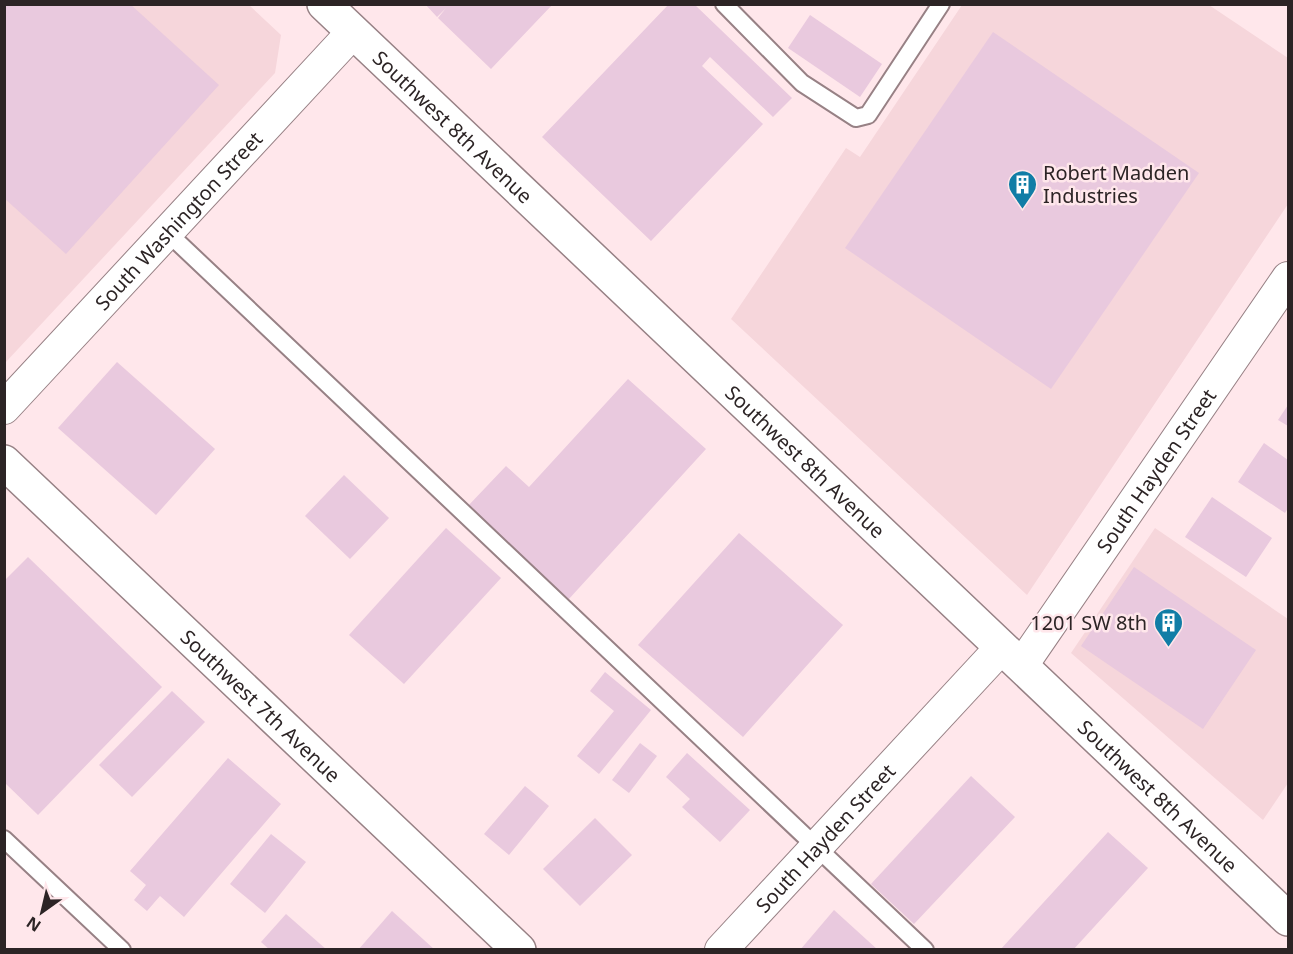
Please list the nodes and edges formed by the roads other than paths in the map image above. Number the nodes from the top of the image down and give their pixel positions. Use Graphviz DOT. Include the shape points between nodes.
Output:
graph roads {
  1 [pos="324,4"];
  2 [pos="724,4"];
  3 [pos="941,4"];
  4 [pos="353,32"];
  5 [pos="167,232"];
  6 [pos="1288,278"];
  7 [pos="4,408"];
  8 [pos="4,462"];
  9 [pos="1012,656"];
  10 [pos="4,839"];
  11 [pos="817,847"];
  12 [pos="1288,919"];
  13 [pos="122,950"];
  14 [pos="519,950"];
  15 [pos="721,950"];
  16 [pos="925,950"];
  1 -- 4 [label="main road, Southwest 8th Avenue"];
  2 -- 3 [label="lane" via="802,83 856,117 868,115"];
  4 -- 5 [label="street, South Washington Street"];
  4 -- 9 [label="main road, Southwest 8th Avenue"];
  5 -- 7 [label="street, South Washington Street"];
  5 -- 11 [label="lane"];
  6 -- 9 [label="street, South Hayden Street"];
  8 -- 14 [label="main road, Southwest 7th Avenue"];
  9 -- 11 [label="street, South Hayden Street"];
  9 -- 12 [label="main road, Southwest 8th Avenue"];
  10 -- 13 [label="lane"];
  11 -- 15 [label="street, South Hayden Street"];
  11 -- 16 [label="lane"];
}
